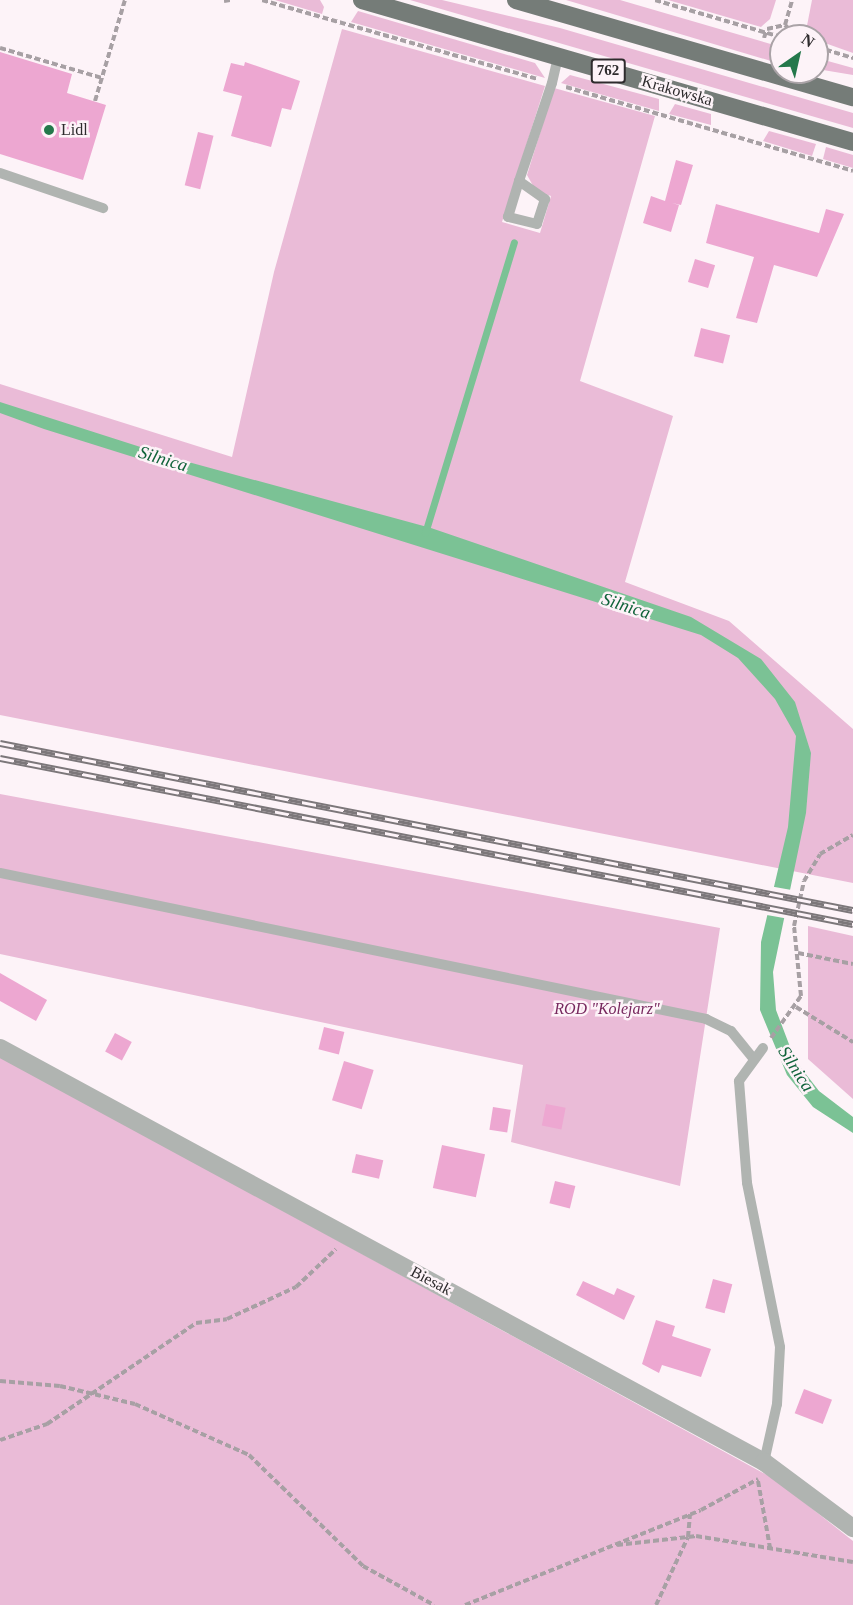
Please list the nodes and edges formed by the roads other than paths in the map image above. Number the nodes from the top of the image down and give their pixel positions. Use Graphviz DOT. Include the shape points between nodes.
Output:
graph roads {
  1 [pos="362,0"];
  2 [pos="516,0"];
  3 [pos="558,57"];
  4 [pos="853,97"];
  5 [pos="853,142"];
  6 [pos="0,173"];
  7 [pos="519,181"];
  8 [pos="103,208"];
  9 [pos="0,873"];
  10 [pos="0,1048"];
  11 [pos="763,1048"];
  12 [pos="754,1059"];
  13 [pos="764,1462"];
  14 [pos="853,1528"];
  1 -- 3 [label="main road, Krakowska / 762"];
  2 -- 4 [label="main road"];
  3 -- 5 [label="main road, Krakowska / 762"];
  3 -- 7 [label="lane"];
  6 -- 8 [label="lane"];
  9 -- 12 [label="lane" via="706,1020 731,1031"];
  10 -- 13 [label="street, Biesak"];
  11 -- 12 [label="lane"];
  12 -- 13 [label="lane" via="739,1081 741,1142 780,1347 777,1404"];
  13 -- 14 [label="street, Biesak"];
}
